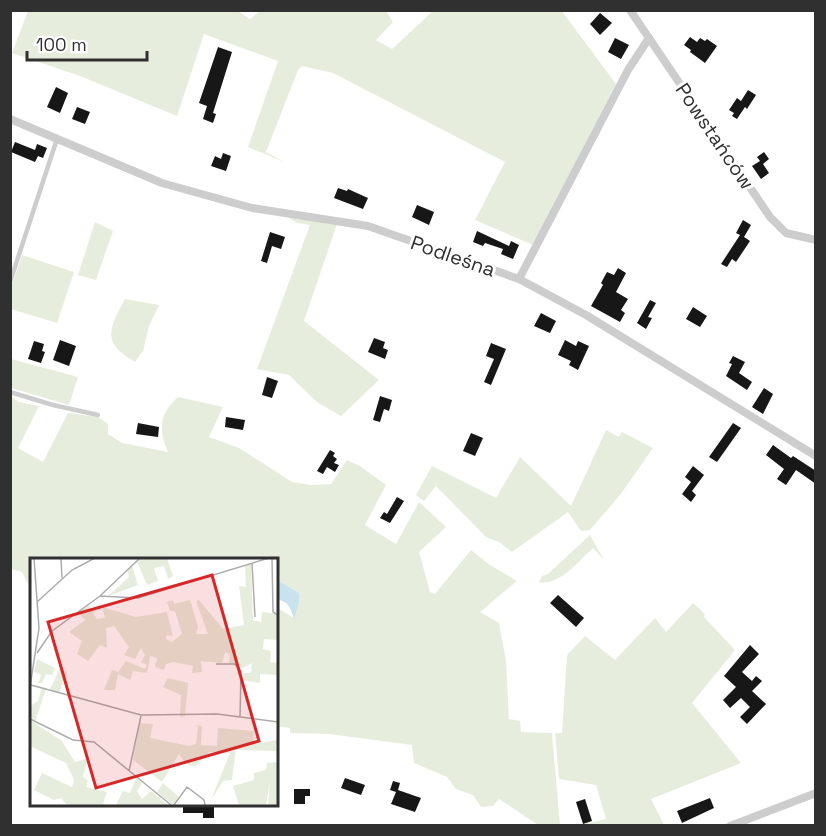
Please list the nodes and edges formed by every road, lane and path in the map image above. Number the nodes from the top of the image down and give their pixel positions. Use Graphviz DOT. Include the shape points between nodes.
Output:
graph roads {
  1 [pos="630,10"];
  2 [pos="649,38"];
  3 [pos="10,119"];
  4 [pos="57,139"];
  5 [pos="816,240"];
  6 [pos="519,279"];
  7 [pos="10,282"];
  8 [pos="10,392"];
  9 [pos="98,415"];
  10 [pos="816,456"];
  11 [pos="816,793"];
  12 [pos="730,825"];
  1 -- 2 [label="street, Powstańców"];
  2 -- 5 [label="street, Powstańców" via="770,217 786,233"];
  2 -- 6 [label="street" via="628,70"];
  3 -- 4 [label="street, Podleśna"];
  4 -- 6 [label="street, Podleśna" via="162,183 252,208 368,226"];
  4 -- 7 [label="lane"];
  6 -- 10 [label="street, Podleśna"];
  8 -- 9 [label="lane"];
  11 -- 12 [label="street"];
}
